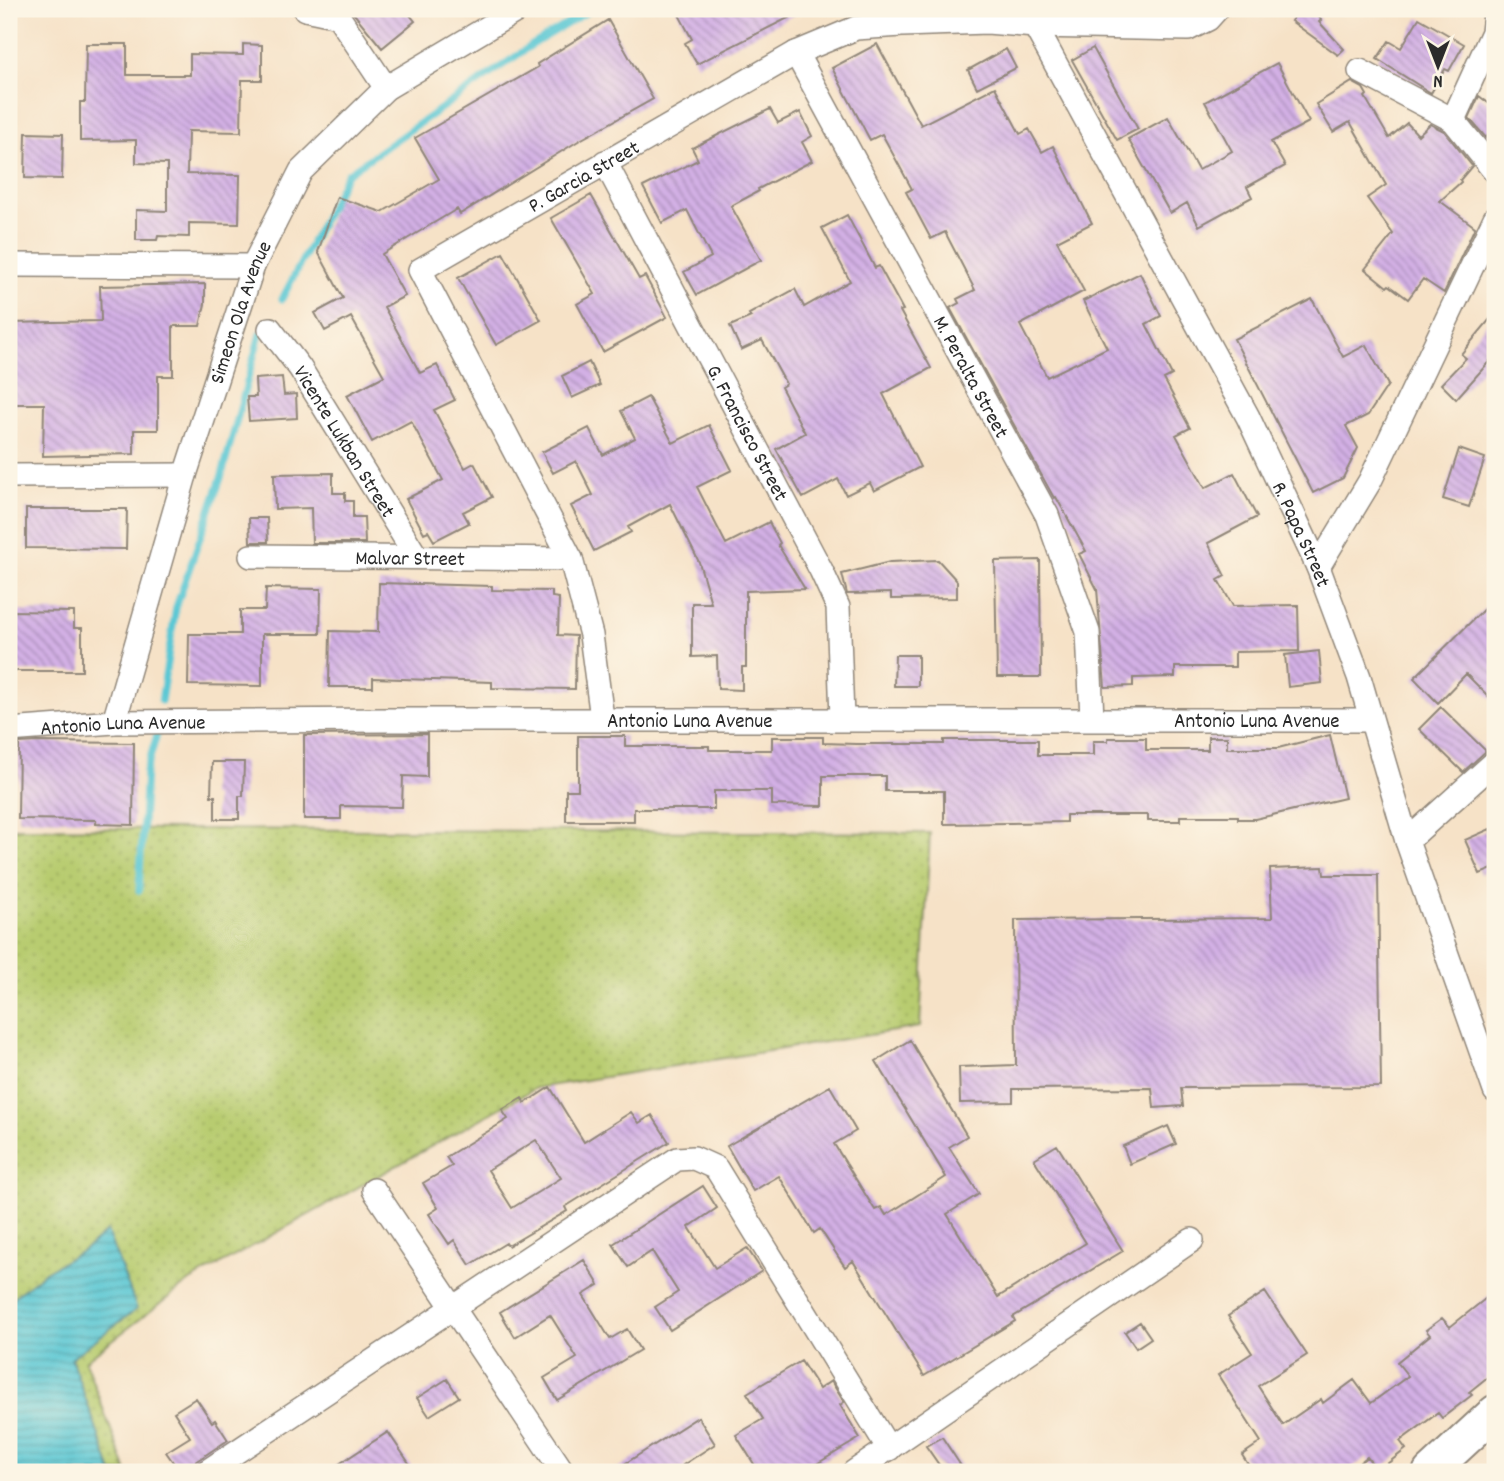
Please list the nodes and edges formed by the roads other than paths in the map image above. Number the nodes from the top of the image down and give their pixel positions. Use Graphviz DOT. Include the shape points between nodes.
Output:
graph roads {
  1 [pos="305,9"];
  2 [pos="519,9"];
  3 [pos="1217,9"];
  4 [pos="1495,14"];
  5 [pos="1032,18"];
  6 [pos="796,53"];
  7 [pos="1360,71"];
  8 [pos="386,88"];
  9 [pos="1453,120"];
  10 [pos="605,162"];
  11 [pos="1495,172"];
  12 [pos="1495,218"];
  13 [pos="9,265"];
  14 [pos="253,266"];
  15 [pos="271,329"];
  16 [pos="185,475"];
  17 [pos="9,476"];
  18 [pos="251,556"];
  19 [pos="416,556"];
  20 [pos="571,559"];
  21 [pos="1318,567"];
  22 [pos="602,718"];
  23 [pos="842,718"];
  24 [pos="1092,718"];
  25 [pos="1370,720"];
  26 [pos="114,722"];
  27 [pos="9,730"];
  28 [pos="1495,762"];
  29 [pos="1407,841"];
  30 [pos="1495,1091"];
  31 [pos="374,1190"];
  32 [pos="1192,1240"];
  33 [pos="453,1308"];
  34 [pos="1495,1412"];
  35 [pos="889,1449"];
  36 [pos="206,1472"];
  37 [pos="563,1472"];
  38 [pos="855,1472"];
  39 [pos="1430,1472"];
  1 -- 8 [label="street" via="338,16"];
  2 -- 8 [label="street, Simeon Ola Avenue"];
  3 -- 5 [label="street, P. Garcia Street" via="1188,29"];
  4 -- 9 [label="street" via="1493,32"];
  5 -- 6 [label="street, P. Garcia Street" via="856,28"];
  5 -- 21 [label="street, R. Papa Street" via="1248,417"];
  6 -- 10 [label="street, P. Garcia Street"];
  6 -- 24 [label="street, M. Peralta Street" via="1047,514 1088,632"];
  7 -- 9 [label="street"];
  8 -- 14 [label="street, Simeon Ola Avenue" via="301,171"];
  9 -- 11 [label="street"];
  10 -- 20 [label="street, P. Garcia Street" via="420,270"];
  10 -- 23 [label="street, G. Francisco Street" via="838,607"];
  12 -- 21 [label="street" via="1370,481"];
  13 -- 14 [label="street"];
  14 -- 16 [label="street, Simeon Ola Avenue"];
  15 -- 19 [label="street, Vicente Lukban Street"];
  16 -- 17 [label="street"];
  16 -- 26 [label="street, Simeon Ola Avenue"];
  18 -- 19 [label="street, Malvar Street"];
  19 -- 20 [label="street, Malvar Street"];
  20 -- 22 [label="street, P. Garcia Street" via="591,635"];
  21 -- 25 [label="street, R. Papa Street"];
  22 -- 23 [label="street, Antonio Luna Avenue"];
  22 -- 26 [label="street, Antonio Luna Avenue"];
  23 -- 24 [label="street, Antonio Luna Avenue"];
  24 -- 25 [label="street, Antonio Luna Avenue"];
  25 -- 29 [label="street, R. Papa Street"];
  26 -- 27 [label="street, Antonio Luna Avenue"];
  28 -- 29 [label="street"];
  29 -- 30 [label="street, R. Papa Street"];
  31 -- 33 [label="street"];
  32 -- 35 [label="street"];
  33 -- 35 [label="street" via="677,1159 694,1158 716,1168"];
  33 -- 36 [label="street"];
  33 -- 37 [label="street"];
  34 -- 39 [label="main road"];
  35 -- 38 [label="street"];
}
